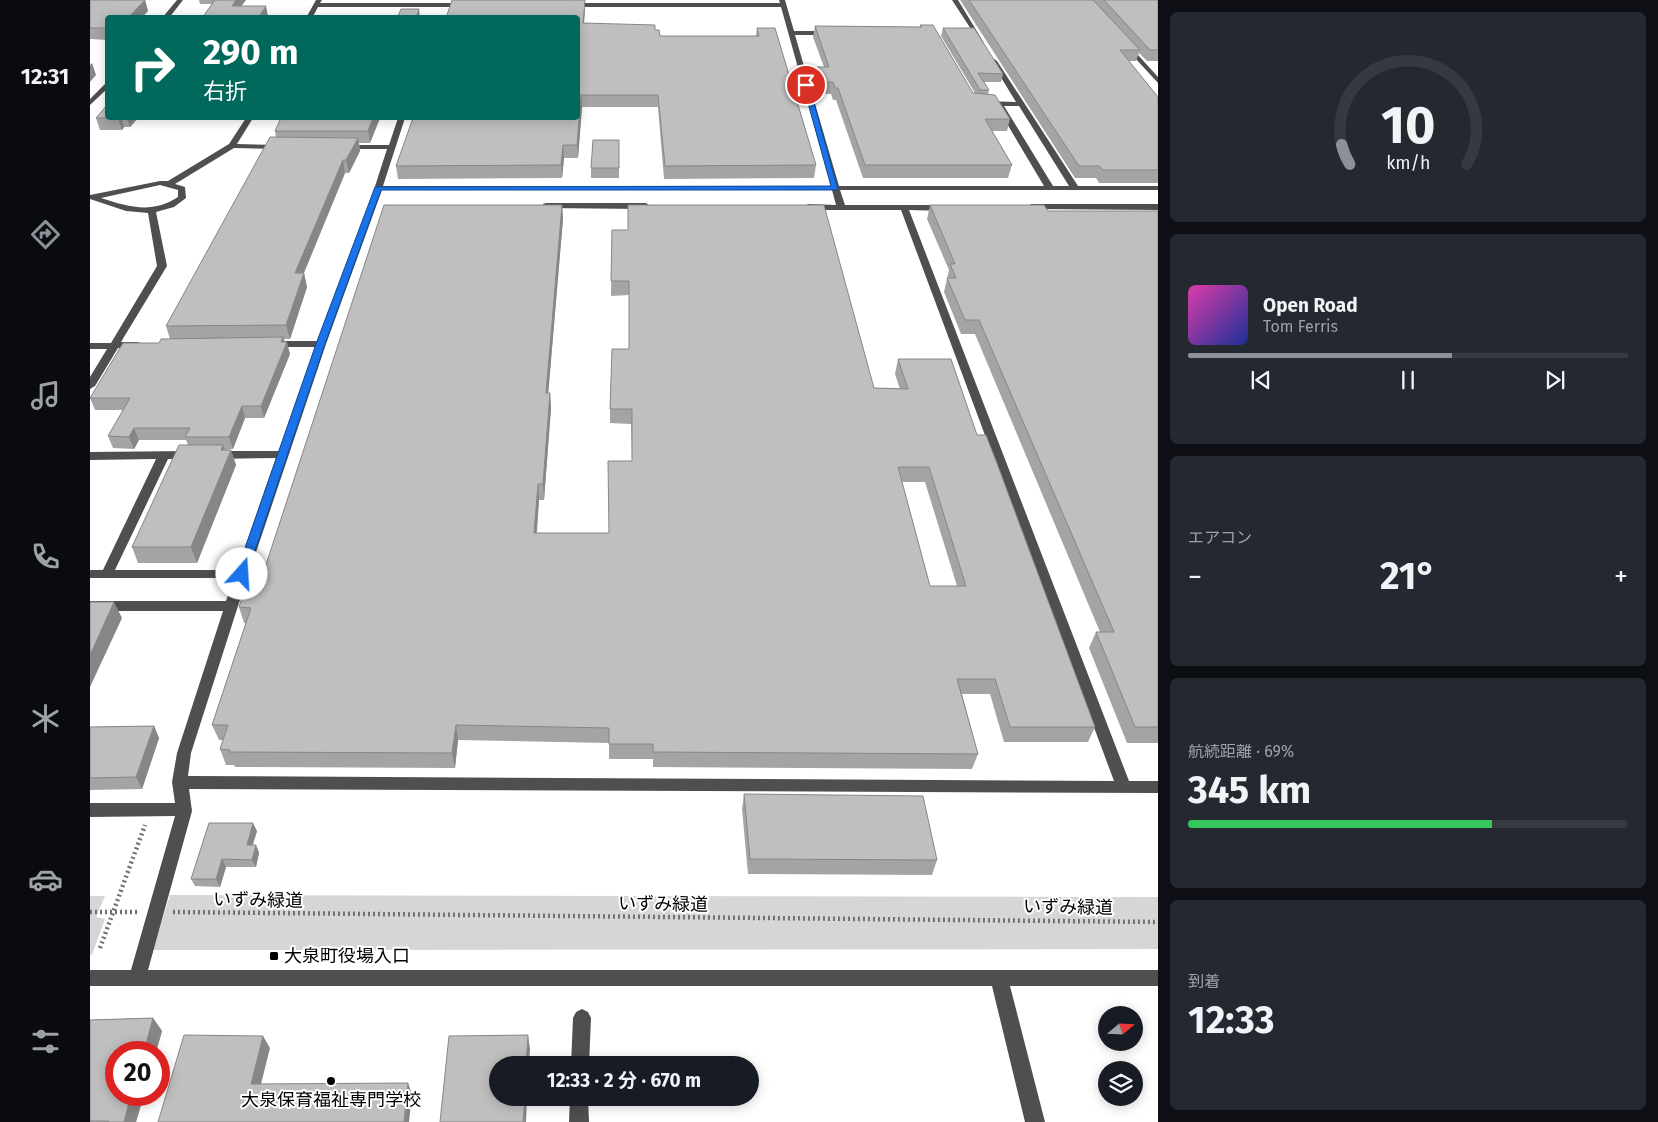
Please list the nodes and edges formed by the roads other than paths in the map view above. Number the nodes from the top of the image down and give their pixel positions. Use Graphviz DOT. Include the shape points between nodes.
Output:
graph roads {
  1 [pos="180,0"];
  2 [pos="954,0"];
  3 [pos="318,2"];
  4 [pos="628,2"];
  5 [pos="783,2"];
  6 [pos="440,5"];
  7 [pos="470,5"];
  8 [pos="559,5"];
  9 [pos="168,15"];
  10 [pos="311,15"];
  11 [pos="792,33"];
  12 [pos="839,33"];
  13 [pos="1119,37"];
  14 [pos="985,48"];
  15 [pos="990,56"];
  16 [pos="1158,81"];
  17 [pos="105,86"];
  18 [pos="975,102"];
  19 [pos="90,103"];
  20 [pos="999,104"];
  21 [pos="1021,104"];
  22 [pos="248,120"];
  23 [pos="400,120"];
  24 [pos="1027,132"];
  25 [pos="232,146"];
  26 [pos="288,146"];
  27 [pos="335,147"];
  28 [pos="392,147"];
  29 [pos="169,184"];
  30 [pos="378,188"];
  31 [pos="835,188"];
  32 [pos="1050,188"];
  33 [pos="1075,188"];
  34 [pos="1158,188"];
  35 [pos="91,197"];
  36 [pos="532,206"];
  37 [pos="652,206"];
  38 [pos="801,207"];
  39 [pos="1158,207"];
  40 [pos="841,208"];
  41 [pos="904,208"];
  42 [pos="952,208"];
  43 [pos="1018,208"];
  44 [pos="152,211"];
  45 [pos="262,344"];
  46 [pos="321,344"];
  47 [pos="153,345"];
  48 [pos="90,346"];
  49 [pos="114,346"];
  50 [pos="90,386"];
  51 [pos="283,454"];
  52 [pos="164,455"];
  53 [pos="90,456"];
  54 [pos="90,574"];
  55 [pos="107,574"];
  56 [pos="242,574"];
  57 [pos="90,606"];
  58 [pos="231,606"];
  59 [pos="180,782"];
  60 [pos="1124,787"];
  61 [pos="1158,787"];
  62 [pos="90,810"];
  63 [pos="184,810"];
  64 [pos="90,978"];
  65 [pos="137,978"];
  66 [pos="999,978"];
  67 [pos="1158,978"];
  68 [pos="582,1018"];
  69 [pos="580,1056"];
  70 [pos="580,1106"];
  71 [pos="579,1122"];
  72 [pos="1035,1122"];
  1 -- 9 [label="street"];
  2 -- 14 [label="street" via="971,32"];
  3 -- 6 [label="street"];
  3 -- 10 [label="street"];
  4 -- 5 [label="street"];
  4 -- 8 [label="street"];
  5 -- 11 [label="street"];
  6 -- 7 [label="street"];
  11 -- 12 [label="street"];
  11 -- 31 [label="street"];
  13 -- 16 [label="street"];
  15 -- 21 [label="street"];
  17 -- 19 [label="street"];
  18 -- 20 [label="street"];
  20 -- 21 [label="street"];
  20 -- 24 [label="street"];
  21 -- 24 [label="street"];
  22 -- 25 [label="street"];
  23 -- 28 [label="street"];
  24 -- 32 [label="street"];
  24 -- 33 [label="street"];
  25 -- 26 [label="street"];
  25 -- 29 [label="street"];
  27 -- 28 [label="street"];
  28 -- 30 [label="street"];
  29 -- 35 [label="street" via="149,184"];
  29 -- 44 [label="street" via="182,189 182,198 169,207"];
  30 -- 31 [label="street"];
  30 -- 46 [label="street" via="378,205"];
  31 -- 32 [label="street"];
  31 -- 40 [label="street"];
  32 -- 33 [label="street"];
  33 -- 34 [label="street"];
  35 -- 44 [label="street" via="138,212"];
  36 -- 37 [label="street"];
  38 -- 40 [label="street"];
  39 -- 43 [label="street"];
  40 -- 41 [label="street"];
  41 -- 42 [label="street"];
  41 -- 60 [label="street"];
  44 -- 49 [label="street" via="162,266"];
  45 -- 46 [label="street"];
  46 -- 51 [label="street"];
  47 -- 49 [label="street"];
  48 -- 49 [label="street"];
  49 -- 50 [label="street"];
  51 -- 52 [label="street"];
  51 -- 56 [label="street"];
  52 -- 53 [label="street"];
  52 -- 55 [label="street"];
  54 -- 55 [label="street"];
  55 -- 56 [label="street"];
  56 -- 58 [label="street"];
  57 -- 58 [label="street"];
  58 -- 59 [label="street" via="184,754"];
  59 -- 60 [label="street"];
  59 -- 63 [label="street"];
  60 -- 61 [label="street"];
  62 -- 63 [label="street"];
  63 -- 65 [label="street"];
  64 -- 65 [label="street"];
  65 -- 66 [label="street"];
  66 -- 67 [label="street"];
  66 -- 72 [label="street"];
  68 -- 69 [label="street"];
  70 -- 71 [label="street"];
}
